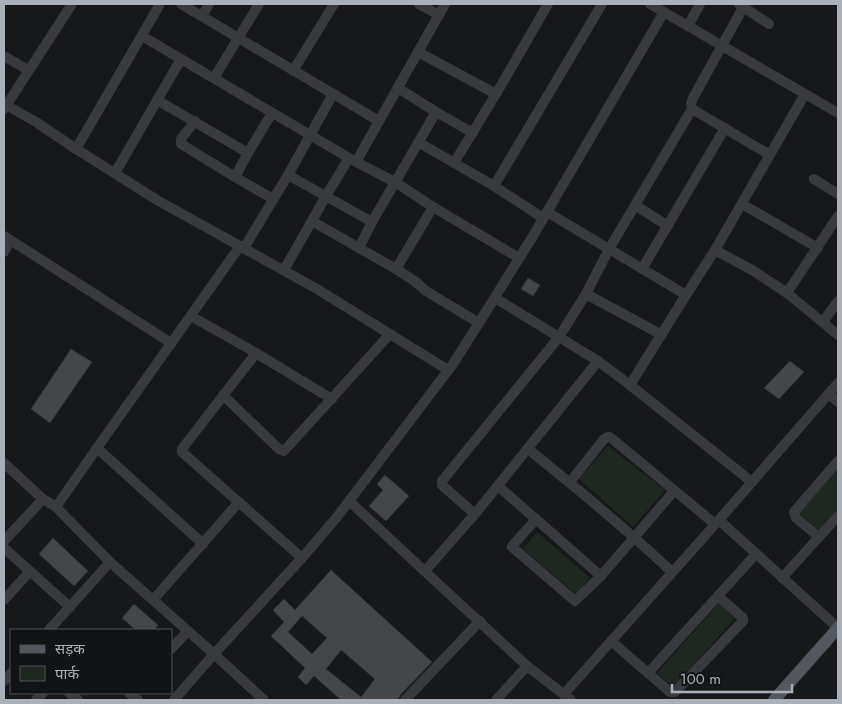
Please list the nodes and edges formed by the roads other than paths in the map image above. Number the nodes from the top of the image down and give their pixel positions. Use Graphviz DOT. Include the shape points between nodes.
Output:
graph roads {
  1 [pos="72,4"];
  2 [pos="160,4"];
  3 [pos="181,4"];
  4 [pos="209,4"];
  5 [pos="259,4"];
  6 [pos="419,4"];
  7 [pos="445,4"];
  8 [pos="548,4"];
  9 [pos="602,4"];
  10 [pos="650,4"];
  11 [pos="700,4"];
  12 [pos="331,5"];
  13 [pos="742,5"];
  14 [pos="664,12"];
  15 [pos="439,15"];
  16 [pos="202,16"];
  17 [pos="769,24"];
  18 [pos="688,26"];
  19 [pos="142,36"];
  20 [pos="239,38"];
  21 [pos="722,46"];
  22 [pos="418,52"];
  23 [pos="4,56"];
  24 [pos="181,59"];
  25 [pos="28,70"];
  26 [pos="293,70"];
  27 [pos="214,78"];
  28 [pos="398,88"];
  29 [pos="332,94"];
  30 [pos="496,94"];
  31 [pos="805,94"];
  32 [pos="157,100"];
  33 [pos="4,106"];
  34 [pos="692,109"];
  35 [pos="436,112"];
  36 [pos="272,113"];
  37 [pos="838,113"];
  38 [pos="195,121"];
  39 [pos="379,121"];
  40 [pos="725,128"];
  41 [pos="473,133"];
  42 [pos="310,134"];
  43 [pos="418,142"];
  44 [pos="76,149"];
  45 [pos="248,153"];
  46 [pos="770,155"];
  47 [pos="352,160"];
  48 [pos="454,163"];
  49 [pos="115,173"];
  50 [pos="288,175"];
  51 [pos="235,177"];
  52 [pos="814,179"];
  53 [pos="395,182"];
  54 [pos="494,186"];
  55 [pos="838,194"];
  56 [pos="326,196"];
  57 [pos="273,199"];
  58 [pos="742,204"];
  59 [pos="635,205"];
  60 [pos="433,207"];
  61 [pos="545,215"];
  62 [pos="838,216"];
  63 [pos="312,221"];
  64 [pos="372,222"];
  65 [pos="668,226"];
  66 [pos="7,238"];
  67 [pos="242,247"];
  68 [pos="359,248"];
  69 [pos="818,248"];
  70 [pos="610,249"];
  71 [pos="715,250"];
  72 [pos="4,252"];
  73 [pos="519,258"];
  74 [pos="396,269"];
  75 [pos="642,269"];
  76 [pos="284,270"];
  77 [pos="787,292"];
  78 [pos="586,294"];
  79 [pos="686,295"];
  80 [pos="495,298"];
  81 [pos="838,301"];
  82 [pos="190,316"];
  83 [pos="823,322"];
  84 [pos="479,324"];
  85 [pos="390,334"];
  86 [pos="662,334"];
  87 [pos="838,335"];
  88 [pos="558,337"];
  89 [pos="171,344"];
  90 [pos="256,353"];
  91 [pos="598,362"];
  92 [pos="448,370"];
  93 [pos="838,383"];
  94 [pos="630,385"];
  95 [pos="829,394"];
  96 [pos="223,395"];
  97 [pos="332,399"];
  98 [pos="838,402"];
  99 [pos="97,448"];
  100 [pos="528,449"];
  101 [pos="838,461"];
  102 [pos="4,463"];
  103 [pos="570,482"];
  104 [pos="752,482"];
  105 [pos="498,486"];
  106 [pos="674,491"];
  107 [pos="43,499"];
  108 [pos="349,501"];
  109 [pos="239,502"];
  110 [pos="56,507"];
  111 [pos="475,514"];
  112 [pos="838,516"];
  113 [pos="536,519"];
  114 [pos="717,522"];
  115 [pos="635,537"];
  116 [pos="819,537"];
  117 [pos="4,541"];
  118 [pos="203,544"];
  119 [pos="4,548"];
  120 [pos="756,554"];
  121 [pos="302,558"];
  122 [pos="110,562"];
  123 [pos="30,571"];
  124 [pos="425,571"];
  125 [pos="672,572"];
  126 [pos="601,576"];
  127 [pos="782,578"];
  128 [pos="718,596"];
  129 [pos="4,600"];
  130 [pos="153,600"];
  131 [pos="70,607"];
  132 [pos="480,621"];
  133 [pos="55,628"];
  134 [pos="838,628"];
  135 [pos="188,631"];
  136 [pos="611,642"];
  137 [pos="172,648"];
  138 [pos="214,654"];
  139 [pos="527,666"];
  140 [pos="648,673"];
  141 [pos="567,697"];
  142 [pos="174,700"];
  143 [pos="264,700"];
  144 [pos="405,700"];
  145 [pos="496,700"];
  146 [pos="774,700"];
  1 -- 25 [label="street"];
  2 -- 19 [label="street"];
  3 -- 16 [label="street"];
  4 -- 16 [label="street"];
  5 -- 20 [label="street"];
  6 -- 15 [label="street"];
  7 -- 15 [label="street"];
  8 -- 30 [label="street"];
  9 -- 54 [label="street"];
  10 -- 14 [label="street"];
  11 -- 18 [label="street"];
  12 -- 26 [label="street"];
  13 -- 17 [label="street"];
  13 -- 21 [label="street"];
  14 -- 18 [label="street"];
  14 -- 61 [label="street"];
  15 -- 22 [label="street"];
  16 -- 20 [label="street"];
  18 -- 21 [label="street"];
  19 -- 24 [label="street"];
  19 -- 44 [label="street"];
  20 -- 26 [label="street"];
  20 -- 27 [label="street"];
  21 -- 31 [label="street"];
  21 -- 34 [label="street" via="691,104"];
  22 -- 28 [label="street"];
  22 -- 30 [label="street"];
  23 -- 25 [label="street"];
  24 -- 27 [label="street"];
  24 -- 32 [label="street"];
  25 -- 33 [label="street"];
  26 -- 29 [label="street"];
  27 -- 36 [label="street"];
  28 -- 35 [label="street"];
  28 -- 39 [label="street"];
  29 -- 39 [label="street"];
  29 -- 42 [label="street"];
  30 -- 41 [label="street"];
  31 -- 37 [label="street"];
  31 -- 46 [label="street"];
  32 -- 38 [label="street"];
  32 -- 49 [label="street"];
  33 -- 44 [label="street" via="36,122"];
  34 -- 40 [label="street"];
  34 -- 59 [label="street"];
  35 -- 41 [label="street"];
  35 -- 43 [label="street"];
  36 -- 42 [label="street"];
  36 -- 45 [label="street"];
  38 -- 45 [label="street"];
  38 -- 51 [label="street" via="181,139 181,144"];
  39 -- 47 [label="street"];
  40 -- 46 [label="street"];
  40 -- 65 [label="street"];
  41 -- 48 [label="street"];
  42 -- 47 [label="street"];
  42 -- 50 [label="street"];
  43 -- 48 [label="street"];
  43 -- 53 [label="street"];
  44 -- 49 [label="street"];
  45 -- 51 [label="street"];
  46 -- 58 [label="street"];
  47 -- 53 [label="street"];
  47 -- 56 [label="street"];
  48 -- 54 [label="street"];
  49 -- 67 [label="street"];
  50 -- 56 [label="street"];
  50 -- 57 [label="street"];
  51 -- 57 [label="street"];
  52 -- 55 [label="street"];
  53 -- 60 [label="street"];
  53 -- 64 [label="street"];
  54 -- 61 [label="street"];
  56 -- 63 [label="street"];
  56 -- 64 [label="street"];
  57 -- 67 [label="street"];
  58 -- 69 [label="street"];
  58 -- 71 [label="street"];
  59 -- 65 [label="street"];
  59 -- 70 [label="street"];
  60 -- 73 [label="street"];
  60 -- 74 [label="street"];
  61 -- 70 [label="street"];
  61 -- 73 [label="street"];
  62 -- 69 [label="street"];
  63 -- 68 [label="street"];
  63 -- 76 [label="street"];
  64 -- 68 [label="street"];
  65 -- 75 [label="street"];
  66 -- 72 [label="street"];
  66 -- 89 [label="street"];
  67 -- 76 [label="street"];
  67 -- 82 [label="street"];
  68 -- 74 [label="street"];
  69 -- 77 [label="street"];
  70 -- 75 [label="street"];
  70 -- 78 [label="street"];
  71 -- 77 [label="street"];
  71 -- 79 [label="street"];
  73 -- 80 [label="street"];
  74 -- 84 [label="street"];
  75 -- 79 [label="street"];
  76 -- 85 [label="street"];
  77 -- 83 [label="street"];
  78 -- 86 [label="street"];
  78 -- 88 [label="street"];
  79 -- 86 [label="street"];
  80 -- 84 [label="street"];
  80 -- 88 [label="street"];
  81 -- 83 [label="street"];
  82 -- 89 [label="street"];
  82 -- 90 [label="street"];
  83 -- 87 [label="street"];
  84 -- 92 [label="street"];
  85 -- 92 [label="street"];
  85 -- 97 [label="street"];
  86 -- 94 [label="street"];
  88 -- 91 [label="street"];
  88 -- 111 [label="street" via="442,481 442,485"];
  89 -- 99 [label="street"];
  90 -- 96 [label="street"];
  90 -- 97 [label="street"];
  91 -- 94 [label="street"];
  91 -- 100 [label="street"];
  92 -- 108 [label="street"];
  93 -- 95 [label="street"];
  94 -- 104 [label="street"];
  95 -- 98 [label="street"];
  95 -- 104 [label="street"];
  96 -- 97 [label="street" via="283,451"];
  96 -- 109 [label="street" via="181,450"];
  99 -- 110 [label="street"];
  99 -- 118 [label="street"];
  100 -- 103 [label="street"];
  100 -- 105 [label="street"];
  101 -- 116 [label="street" via="794,512 796,518"];
  102 -- 107 [label="street"];
  103 -- 106 [label="street" via="608,436"];
  103 -- 115 [label="street"];
  104 -- 114 [label="street"];
  105 -- 111 [label="street"];
  105 -- 113 [label="street"];
  106 -- 114 [label="street"];
  106 -- 115 [label="street"];
  107 -- 110 [label="street"];
  107 -- 117 [label="street"];
  108 -- 121 [label="street"];
  108 -- 124 [label="street"];
  109 -- 118 [label="street"];
  109 -- 121 [label="street"];
  110 -- 122 [label="street"];
  111 -- 124 [label="street"];
  112 -- 116 [label="street"];
  113 -- 126 [label="street"];
  113 -- 126 [label="street" via="512,544 512,548 574,601"];
  114 -- 120 [label="street"];
  114 -- 125 [label="street"];
  115 -- 125 [label="street"];
  115 -- 126 [label="street"];
  116 -- 127 [label="street"];
  118 -- 130 [label="street"];
  119 -- 123 [label="street"];
  120 -- 127 [label="street"];
  120 -- 128 [label="street"];
  121 -- 138 [label="street"];
  122 -- 130 [label="street"];
  122 -- 131 [label="street"];
  123 -- 129 [label="street"];
  123 -- 131 [label="street"];
  124 -- 132 [label="street"];
  125 -- 136 [label="street"];
  127 -- 134 [label="street"];
  128 -- 140 [label="street"];
  128 -- 140 [label="street" via="743,621 675,692 670,692"];
  130 -- 135 [label="street"];
  131 -- 133 [label="street"];
  132 -- 139 [label="street"];
  132 -- 144 [label="street"];
  134 -- 146 [label="main road"];
  135 -- 137 [label="street"];
  135 -- 138 [label="street"];
  136 -- 140 [label="street"];
  136 -- 141 [label="street"];
  138 -- 142 [label="street"];
  138 -- 143 [label="street"];
  139 -- 141 [label="street"];
  139 -- 145 [label="street"];
}
